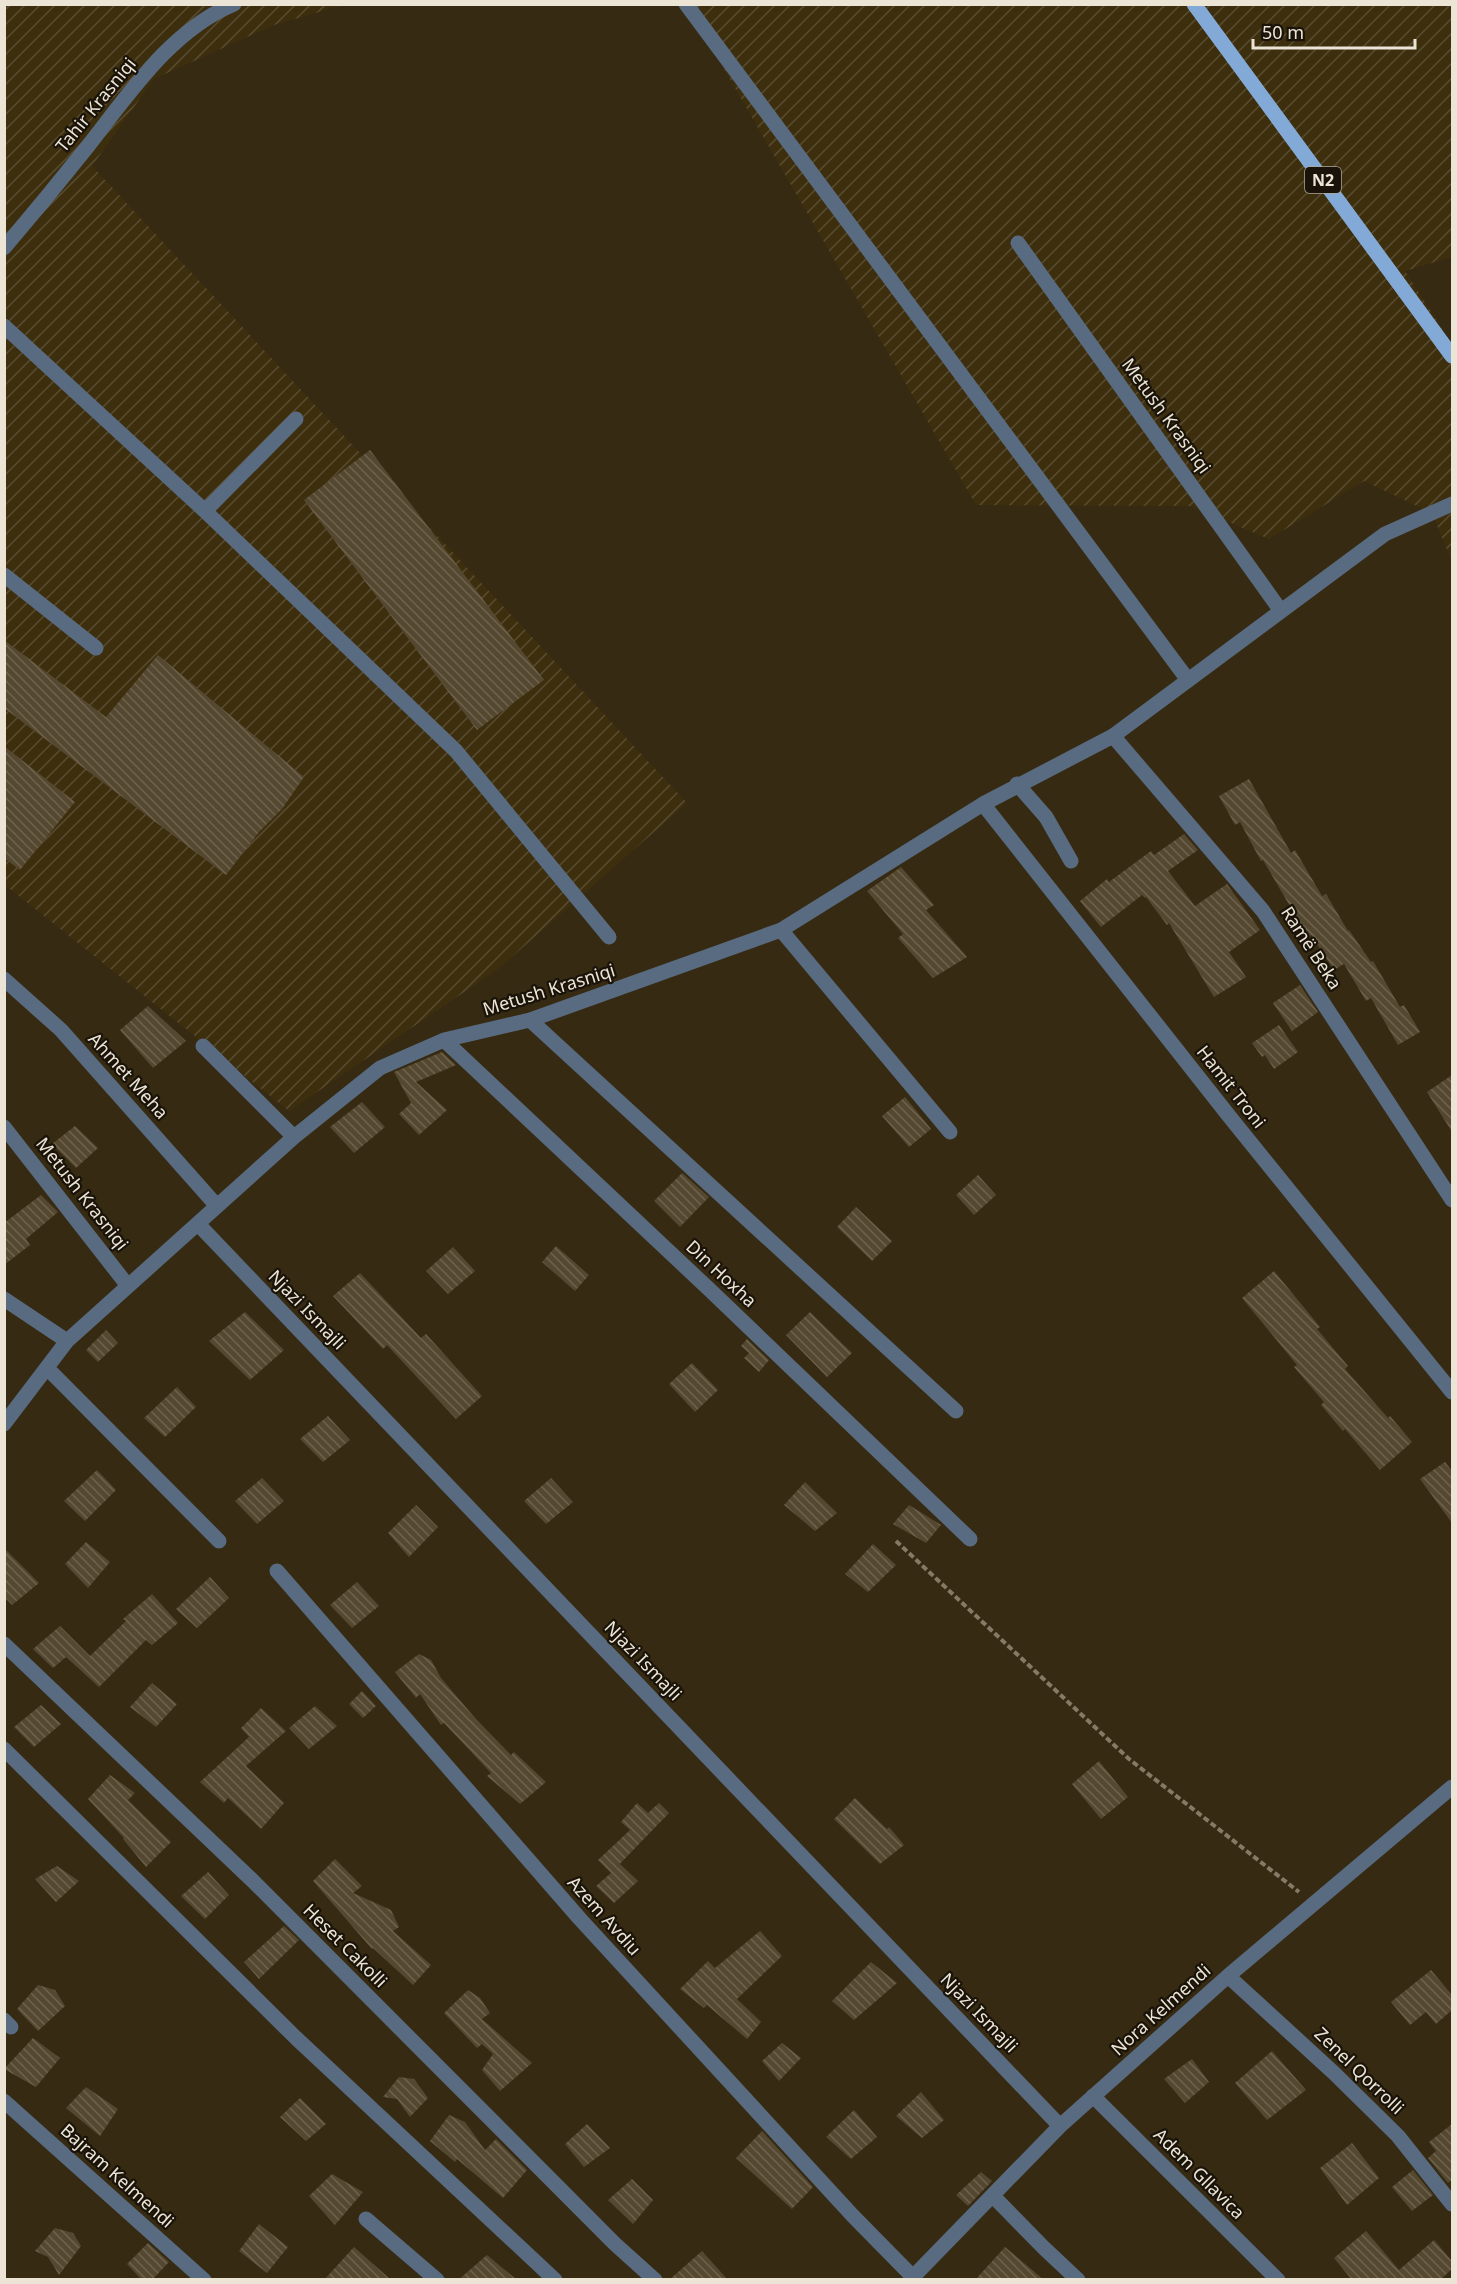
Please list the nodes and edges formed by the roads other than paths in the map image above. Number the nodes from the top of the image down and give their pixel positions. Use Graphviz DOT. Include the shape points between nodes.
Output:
graph roads {
  1 [pos="234,4"];
  2 [pos="686,4"];
  3 [pos="1194,4"];
  4 [pos="1018,243"];
  5 [pos="4,248"];
  6 [pos="4,326"];
  7 [pos="1452,357"];
  8 [pos="296,419"];
  9 [pos="1452,504"];
  10 [pos="206,511"];
  11 [pos="4,575"];
  12 [pos="1281,611"];
  13 [pos="96,648"];
  14 [pos="1188,680"];
  15 [pos="1113,736"];
  16 [pos="1017,784"];
  17 [pos="983,804"];
  18 [pos="1071,861"];
  19 [pos="781,930"];
  20 [pos="609,936"];
  21 [pos="4,979"];
  22 [pos="530,1020"];
  23 [pos="444,1040"];
  24 [pos="203,1046"];
  25 [pos="4,1127"];
  26 [pos="950,1132"];
  27 [pos="294,1137"];
  28 [pos="1452,1200"];
  29 [pos="216,1205"];
  30 [pos="198,1224"];
  31 [pos="129,1286"];
  32 [pos="4,1299"];
  33 [pos="67,1341"];
  34 [pos="47,1368"];
  35 [pos="1452,1392"];
  36 [pos="956,1410"];
  37 [pos="4,1424"];
  38 [pos="969,1539"];
  39 [pos="219,1541"];
  40 [pos="277,1571"];
  41 [pos="4,1644"];
  42 [pos="4,1749"];
  43 [pos="1452,1787"];
  44 [pos="1228,1976"];
  45 [pos="1093,2096"];
  46 [pos="4,2101"];
  47 [pos="1060,2126"];
  48 [pos="993,2196"];
  49 [pos="1452,2204"];
  50 [pos="366,2219"];
  51 [pos="912,2278"];
  52 [pos="204,2280"];
  53 [pos="437,2280"];
  54 [pos="555,2280"];
  55 [pos="655,2280"];
  56 [pos="1078,2280"];
  57 [pos="1278,2280"];
  1 -- 5 [label="street, Tahir Krasniqi" via="188,31 158,60"];
  2 -- 14 [label="street"];
  3 -- 7 [label="main road, N2"];
  4 -- 12 [label="street, Metush Krasniqi"];
  6 -- 10 [label="street"];
  8 -- 10 [label="street"];
  9 -- 12 [label="street, Metush Krasniqi" via="1385,534"];
  10 -- 20 [label="street" via="456,752"];
  11 -- 13 [label="street"];
  12 -- 14 [label="street, Metush Krasniqi"];
  14 -- 15 [label="street, Metush Krasniqi"];
  15 -- 16 [label="street, Metush Krasniqi"];
  15 -- 28 [label="street, Ramë Beka" via="1263,911"];
  16 -- 17 [label="street, Metush Krasniqi"];
  16 -- 18 [label="street" via="1046,817"];
  17 -- 19 [label="street, Metush Krasniqi"];
  17 -- 35 [label="street, Hamit Troni"];
  19 -- 22 [label="street, Metush Krasniqi"];
  19 -- 26 [label="street"];
  21 -- 29 [label="street, Ahmet Meha" via="61,1029"];
  22 -- 23 [label="street, Metush Krasniqi"];
  22 -- 36 [label="street"];
  23 -- 27 [label="street, Metush Krasniqi" via="380,1068"];
  23 -- 38 [label="street, Din Hoxha"];
  24 -- 27 [label="street"];
  25 -- 31 [label="street, Metush Krasniqi"];
  27 -- 29 [label="street, Metush Krasniqi"];
  29 -- 30 [label="street, Metush Krasniqi"];
  30 -- 31 [label="street, Metush Krasniqi"];
  30 -- 47 [label="street, Njazi Ismajli"];
  31 -- 33 [label="street, Metush Krasniqi"];
  32 -- 33 [label="street"];
  33 -- 34 [label="street, Metush Krasniqi"];
  34 -- 37 [label="street, Metush Krasniqi"];
  34 -- 39 [label="street"];
  40 -- 51 [label="street, Azem Avdiu" via="580,1919"];
  41 -- 55 [label="street, Heset Cakolli" via="253,1881"];
  42 -- 54 [label="street" via="296,2038"];
  43 -- 44 [label="street, Nora Kelmendi"];
  44 -- 45 [label="street, Nora Kelmendi"];
  44 -- 49 [label="street, Zenel Qorrolli" via="1398,2136"];
  45 -- 47 [label="street, Nora Kelmendi"];
  45 -- 57 [label="street, Adem Gllavica"];
  46 -- 52 [label="street, Bajram Kelmendi"];
  47 -- 48 [label="street, Nora Kelmendi"];
  48 -- 51 [label="street, Nora Kelmendi"];
  48 -- 56 [label="street"];
  50 -- 53 [label="street"];
}
